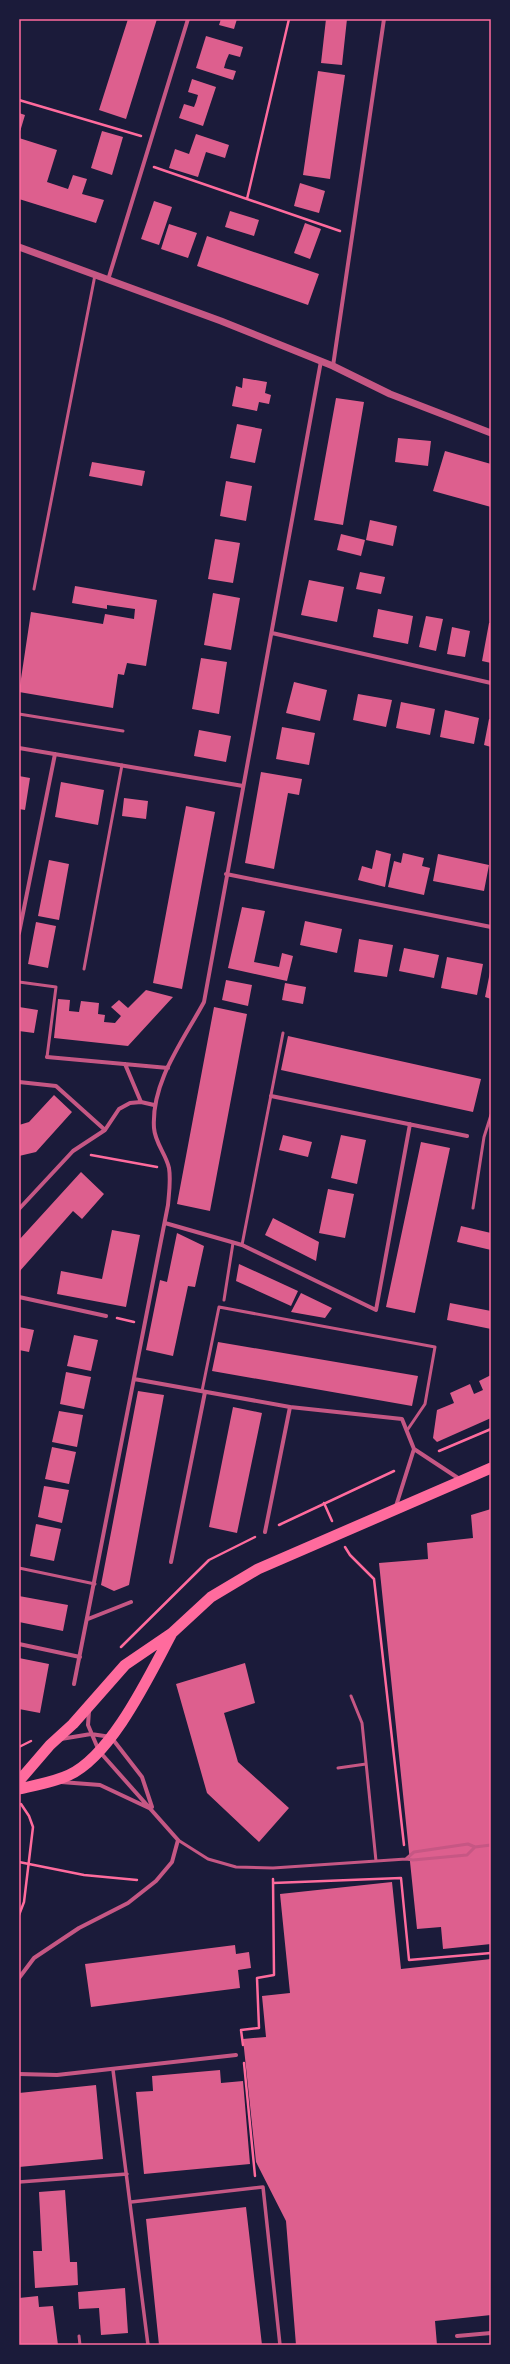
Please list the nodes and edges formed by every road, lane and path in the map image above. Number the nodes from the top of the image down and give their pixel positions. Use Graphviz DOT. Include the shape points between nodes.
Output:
graph roads {
  1 [pos="188,19"];
  2 [pos="289,19"];
  3 [pos="384,19"];
  4 [pos="19,100"];
  5 [pos="151,138"];
  6 [pos="144,164"];
  7 [pos="247,199"];
  8 [pos="353,236"];
  9 [pos="19,247"];
  10 [pos="95,275"];
  11 [pos="108,280"];
  12 [pos="321,361"];
  13 [pos="333,366"];
  14 [pos="491,433"];
  15 [pos="34,589"];
  16 [pos="272,633"];
  17 [pos="491,683"];
  18 [pos="19,714"];
  19 [pos="123,731"];
  20 [pos="19,748"];
  21 [pos="55,754"];
  22 [pos="122,765"];
  23 [pos="243,786"];
  24 [pos="226,874"];
  25 [pos="491,927"];
  26 [pos="19,933"];
  27 [pos="84,969"];
  28 [pos="19,982"];
  29 [pos="283,1033"];
  30 [pos="47,1057"];
  31 [pos="125,1064"];
  32 [pos="168,1068"];
  33 [pos="19,1082"];
  34 [pos="271,1096"];
  35 [pos="141,1102"];
  36 [pos="154,1105"];
  37 [pos="491,1116"];
  38 [pos="410,1124"];
  39 [pos="104,1130"];
  40 [pos="467,1136"];
  41 [pos="73,1151"];
  42 [pos="169,1169"];
  43 [pos="473,1208"];
  44 [pos="19,1209"];
  45 [pos="165,1223"];
  46 [pos="233,1243"];
  47 [pos="242,1245"];
  48 [pos="19,1297"];
  49 [pos="224,1300"];
  50 [pos="106,1316"];
  51 [pos="144,1324"];
  52 [pos="134,1379"];
  53 [pos="203,1392"];
  54 [pos="290,1407"];
  55 [pos="408,1429"];
  56 [pos="414,1450"];
  57 [pos="491,1468"];
  58 [pos="461,1480"];
  59 [pos="324,1503"];
  60 [pos="395,1509"];
  61 [pos="265,1532"];
  62 [pos="338,1534"];
  63 [pos="171,1562"];
  64 [pos="19,1568"];
  65 [pos="96,1584"];
  66 [pos="131,1602"];
  67 [pos="88,1619"];
  68 [pos="172,1633"];
  69 [pos="19,1644"];
  70 [pos="80,1657"];
  71 [pos="74,1684"];
  72 [pos="351,1696"];
  73 [pos="89,1706"];
  74 [pos="91,1734"];
  75 [pos="112,1737"];
  76 [pos="56,1740"];
  77 [pos="99,1751"];
  78 [pos="366,1764"];
  79 [pos="338,1768"];
  80 [pos="19,1781"];
  81 [pos="53,1781"];
  82 [pos="19,1789"];
  83 [pos="19,1802"];
  84 [pos="153,1810"];
  85 [pos="178,1840"];
  86 [pos="491,1845"];
  87 [pos="475,1847"];
  88 [pos="406,1859"];
  89 [pos="376,1861"];
  90 [pos="19,1862"];
  91 [pos="29,1865"];
  92 [pos="273,1868"];
  93 [pos="156,1882"];
  94 [pos="273,1883"];
  95 [pos="19,1915"];
  96 [pos="491,1953"];
  97 [pos="19,1978"];
  98 [pos="243,2049"];
  99 [pos="236,2056"];
  100 [pos="244,2062"];
  101 [pos="113,2070"];
  102 [pos="19,2074"];
  103 [pos="127,2174"];
  104 [pos="19,2182"];
  105 [pos="256,2188"];
  106 [pos="131,2202"];
  107 [pos="491,2333"];
  108 [pos="79,2336"];
  109 [pos="457,2336"];
  110 [pos="80,2345"];
  111 [pos="148,2345"];
  112 [pos="280,2345"];
  1 -- 5 [label="street"];
  2 -- 7 [label="path"];
  3 -- 8 [label="street"];
  4 -- 5 [label="path"];
  5 -- 6 [label="street"];
  6 -- 7 [label="path"];
  6 -- 11 [label="street"];
  7 -- 8 [label="path"];
  8 -- 13 [label="street"];
  9 -- 10 [label="street"];
  10 -- 11 [label="street"];
  10 -- 15 [label="lane"];
  11 -- 12 [label="street" via="222,321"];
  12 -- 13 [label="street"];
  12 -- 16 [label="street"];
  13 -- 14 [label="street" via="390,394"];
  16 -- 17 [label="street"];
  16 -- 23 [label="street"];
  18 -- 19 [label="lane"];
  20 -- 21 [label="street"];
  21 -- 22 [label="street"];
  21 -- 26 [label="street"];
  22 -- 23 [label="street"];
  22 -- 27 [label="lane"];
  23 -- 24 [label="street"];
  24 -- 25 [label="street"];
  24 -- 32 [label="street" via="204,1002 178,1044"];
  28 -- 30 [label="lane" via="56,987"];
  29 -- 34 [label="lane"];
  30 -- 31 [label="street"];
  31 -- 32 [label="street"];
  31 -- 35 [label="street"];
  32 -- 36 [label="street"];
  33 -- 39 [label="street" via="56,1086"];
  34 -- 38 [label="street"];
  34 -- 47 [label="lane"];
  35 -- 36 [label="street"];
  35 -- 39 [label="street" via="130,1103 119,1109"];
  36 -- 42 [label="street" via="154,1130"];
  37 -- 43 [label="lane" via="484,1137"];
  38 -- 40 [label="street"];
  38 -- 47 [label="street" via="376,1310"];
  39 -- 41 [label="street"];
  41 -- 42 [label="path"];
  41 -- 44 [label="street"];
  42 -- 45 [label="street"];
  45 -- 46 [label="street"];
  45 -- 51 [label="street"];
  46 -- 47 [label="street"];
  46 -- 49 [label="lane"];
  48 -- 50 [label="street"];
  50 -- 51 [label="path"];
  51 -- 52 [label="street"];
  52 -- 53 [label="street"];
  52 -- 65 [label="street"];
  53 -- 54 [label="street"];
  53 -- 55 [label="lane" via="219,1307 435,1347 425,1404"];
  53 -- 63 [label="street"];
  54 -- 55 [label="street" via="402,1419"];
  54 -- 61 [label="street"];
  55 -- 56 [label="street"];
  56 -- 58 [label="street"];
  56 -- 60 [label="street"];
  57 -- 58 [label="highway"];
  58 -- 60 [label="highway"];
  59 -- 62 [label="path"];
  60 -- 62 [label="highway"];
  62 -- 68 [label="highway" via="258,1570 211,1597"];
  62 -- 88 [label="path" via="350,1555 374,1578"];
  64 -- 65 [label="lane"];
  65 -- 67 [label="street"];
  66 -- 67 [label="street"];
  67 -- 70 [label="street"];
  68 -- 73 [label="highway" via="125,1665"];
  68 -- 75 [label="highway"];
  69 -- 70 [label="street"];
  70 -- 71 [label="street"];
  72 -- 78 [label="lane" via="362,1723"];
  73 -- 74 [label="street" via="88,1725"];
  73 -- 76 [label="highway"];
  74 -- 75 [label="street"];
  74 -- 76 [label="street"];
  74 -- 77 [label="street"];
  75 -- 77 [label="highway"];
  75 -- 84 [label="street" via="142,1777"];
  76 -- 80 [label="highway"];
  77 -- 81 [label="highway" via="70,1775"];
  77 -- 84 [label="street"];
  78 -- 79 [label="lane"];
  78 -- 89 [label="lane"];
  81 -- 82 [label="highway"];
  81 -- 84 [label="street" via="100,1785"];
  83 -- 91 [label="path" via="33,1827"];
  84 -- 85 [label="street"];
  85 -- 92 [label="lane" via="208,1859 236,1867"];
  85 -- 93 [label="street" via="172,1862"];
  86 -- 87 [label="lane"];
  87 -- 88 [label="lane" via="467,1855"];
  87 -- 88 [label="lane" via="468,1844 414,1852"];
  88 -- 89 [label="lane"];
  89 -- 92 [label="lane"];
  90 -- 91 [label="path"];
  91 -- 93 [label="path" via="84,1875"];
  91 -- 95 [label="path" via="24,1902"];
  92 -- 94 [label="path"];
  93 -- 97 [label="street" via="128,1903 79,1928 34,1958"];
  94 -- 96 [label="path" via="401,1878 409,1960"];
  94 -- 98 [label="path" via="274,1976 256,1978 259,2028 242,2030"];
  99 -- 101 [label="street"];
  100 -- 105 [label="path"];
  101 -- 102 [label="street" via="57,2075"];
  101 -- 103 [label="street"];
  103 -- 104 [label="street"];
  103 -- 106 [label="street"];
  105 -- 106 [label="street"];
  105 -- 112 [label="street" via="263,2187"];
  106 -- 111 [label="street"];
  107 -- 109 [label="street"];
  108 -- 110 [label="lane"];
}
